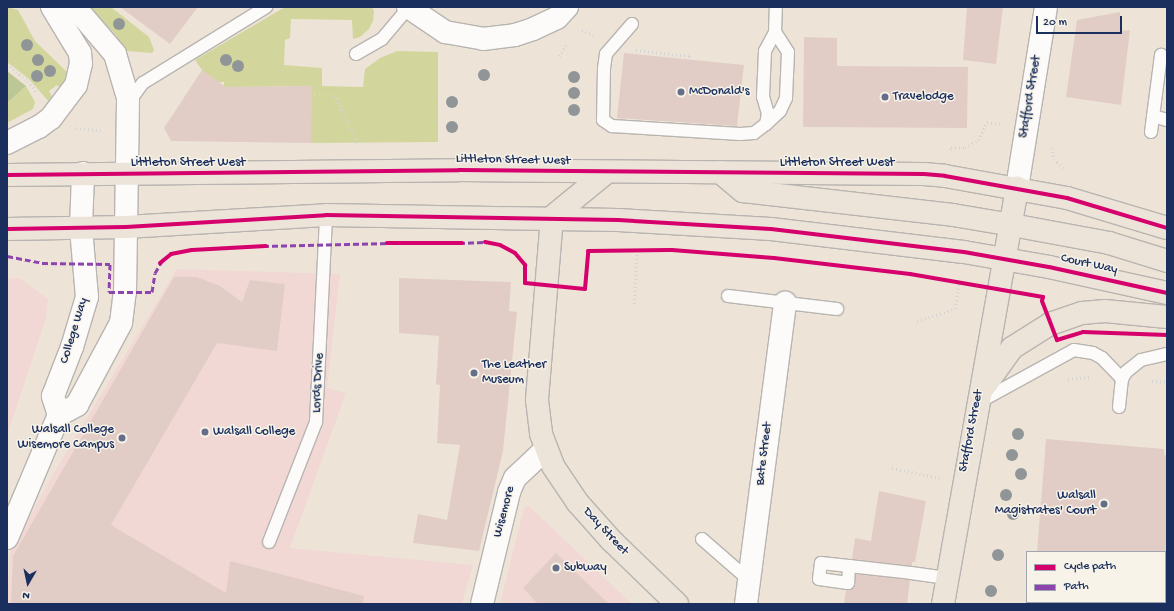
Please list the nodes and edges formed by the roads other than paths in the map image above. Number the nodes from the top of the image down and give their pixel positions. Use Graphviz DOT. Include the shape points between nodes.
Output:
graph roads {
  1 [pos="52,7"];
  2 [pos="75,7"];
  3 [pos="266,7"];
  4 [pos="409,7"];
  5 [pos="567,7"];
  6 [pos="776,7"];
  7 [pos="1046,7"];
  8 [pos="632,24"];
  9 [pos="775,32"];
  10 [pos="356,54"];
  11 [pos="1161,55"];
  12 [pos="129,102"];
  13 [pos="1153,116"];
  14 [pos="1167,120"];
  15 [pos="766,124"];
  16 [pos="1151,132"];
  17 [pos="7,143"];
  18 [pos="607,172"];
  19 [pos="720,172"];
  20 [pos="84,173"];
  21 [pos="125,174"];
  22 [pos="7,175"];
  23 [pos="1017,188"];
  24 [pos="326,215"];
  25 [pos="552,217"];
  26 [pos="1012,225"];
  27 [pos="126,227"];
  28 [pos="81,228"];
  29 [pos="1167,228"];
  30 [pos="7,230"];
  31 [pos="1006,259"];
  32 [pos="1167,261"];
  33 [pos="1167,293"];
  34 [pos="728,296"];
  35 [pos="785,303"];
  36 [pos="837,309"];
  37 [pos="1167,317"];
  38 [pos="1167,354"];
  39 [pos="1122,379"];
  40 [pos="978,398"];
  41 [pos="1119,407"];
  42 [pos="59,415"];
  43 [pos="546,449"];
  44 [pos="7,538"];
  45 [pos="702,539"];
  46 [pos="269,542"];
  47 [pos="850,566"];
  48 [pos="947,578"];
  49 [pos="749,580"];
  50 [pos="482,604"];
  51 [pos="677,604"];
  52 [pos="746,604"];
  53 [pos="943,604"];
  1 -- 17 [label="street" via="80,53 81,64 76,85 57,112 40,128"];
  2 -- 12 [label="street" via="115,54 126,84"];
  3 -- 12 [label="lane" via="143,84"];
  4 -- 5 [label="street" via="445,32 483,39 515,35 533,29 557,18"];
  4 -- 10 [label="lane" via="382,39"];
  6 -- 9 [label="lane"];
  7 -- 23 [label="street, Stafford Street"];
  8 -- 15 [label="lane" via="606,54 603,120 612,126 740,134 754,133"];
  9 -- 15 [label="lane" via="765,51 763,97 768,105"];
  9 -- 15 [label="lane" via="788,52 786,98 780,112"];
  11 -- 13 [label="lane"];
  12 -- 21 [label="street"];
  13 -- 14 [label="lane"];
  13 -- 16 [label="lane"];
  18 -- 19 [label="highway, Littleton Street West"];
  18 -- 21 [label="highway, Littleton Street West"];
  18 -- 25 [label="highway"];
  19 -- 23 [label="highway, Littleton Street West" via="924,174"];
  19 -- 26 [label="highway" via="743,191 953,215"];
  20 -- 21 [label="highway, Littleton Street West"];
  20 -- 22 [label="highway, Littleton Street West"];
  20 -- 28 [label="street, College Way"];
  21 -- 27 [label="street"];
  23 -- 26 [label="highway, Stafford Street"];
  23 -- 29 [label="highway" via="1082,202"];
  24 -- 25 [label="highway"];
  24 -- 27 [label="highway"];
  24 -- 46 [label="lane, Lords Drive" via="316,422"];
  25 -- 31 [label="highway" via="771,229"];
  25 -- 43 [label="highway" via="537,400 541,434"];
  26 -- 31 [label="highway, Stafford Street"];
  26 -- 32 [label="highway" via="1109,243"];
  27 -- 28 [label="highway"];
  27 -- 42 [label="street" via="121,323 77,405"];
  28 -- 30 [label="highway"];
  28 -- 42 [label="street, College Way" via="87,296 72,347 53,396"];
  31 -- 33 [label="highway, Court Way"];
  31 -- 40 [label="highway, Stafford Street"];
  34 -- 35 [label="lane"];
  35 -- 36 [label="lane"];
  35 -- 49 [label="street, Bate Street"];
  37 -- 40 [label="highway" via="1105,311 1082,314 1050,324 1012,348"];
  38 -- 39 [label="lane" via="1141,360 1126,372"];
  39 -- 40 [label="lane" via="1102,358 1093,353 1074,350"];
  39 -- 41 [label="lane"];
  40 -- 48 [label="highway, Stafford Street"];
  42 -- 44 [label="street"];
  43 -- 50 [label="street, Wisemore" via="515,478 509,492"];
  43 -- 51 [label="highway, Day Street" via="553,466 578,503 610,540"];
  45 -- 49 [label="lane"];
  47 -- 48 [label="lane"];
  48 -- 53 [label="highway, Stafford Street"];
  49 -- 52 [label="street, Bate Street"];
}
